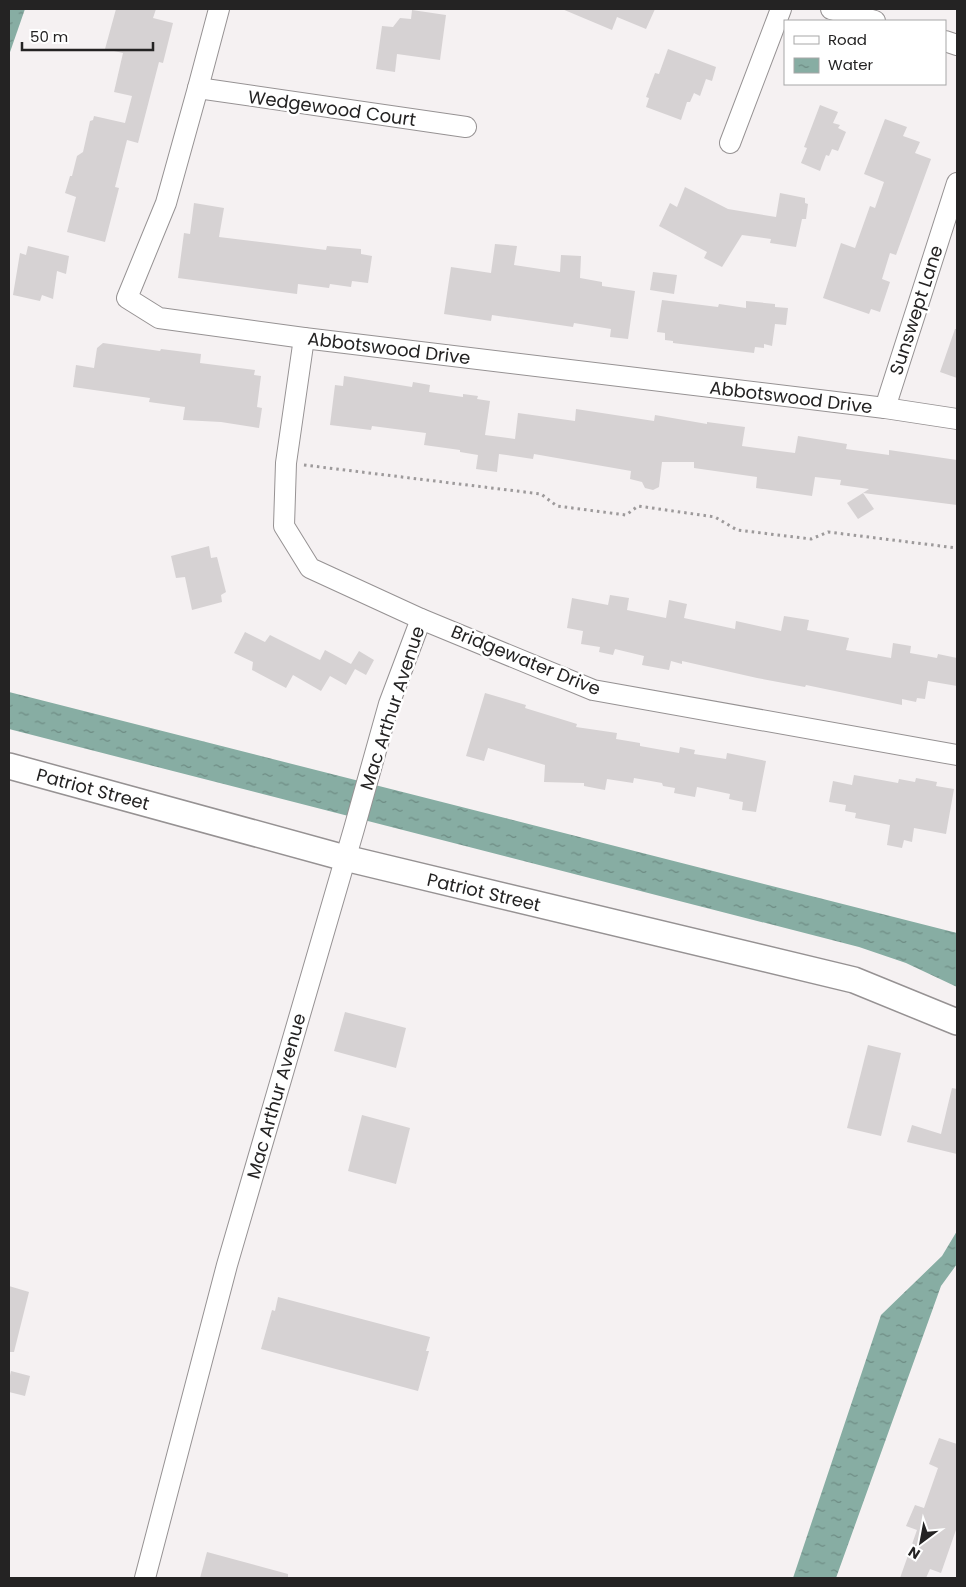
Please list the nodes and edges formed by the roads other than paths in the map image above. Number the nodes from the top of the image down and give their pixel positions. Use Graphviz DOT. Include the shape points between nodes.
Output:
graph roads {
  1 [pos="218,9"];
  2 [pos="781,9"];
  3 [pos="831,9"];
  4 [pos="871,20"];
  5 [pos="198,88"];
  6 [pos="466,127"];
  7 [pos="730,143"];
  8 [pos="957,184"];
  9 [pos="304,338"];
  10 [pos="885,408"];
  11 [pos="957,419"];
  12 [pos="421,619"];
  13 [pos="957,755"];
  14 [pos="9,766"];
  15 [pos="345,858"];
  16 [pos="957,1022"];
  17 [pos="144,1578"];
  1 -- 5 [label="street, Abbotswood Drive"];
  2 -- 7 [label="street"];
  3 -- 4 [label="street"];
  5 -- 6 [label="street, Wedgewood Court"];
  5 -- 9 [label="street, Abbotswood Drive" via="166,203 127,298 159,318"];
  8 -- 10 [label="street, Sunswept Lane"];
  9 -- 10 [label="street, Abbotswood Drive"];
  9 -- 12 [label="street, Bridgewater Drive" via="286,463 284,526 310,568"];
  10 -- 11 [label="street, Abbotswood Drive"];
  12 -- 13 [label="street, Bridgewater Drive" via="593,690"];
  12 -- 15 [label="street, Mac Arthur Avenue" via="389,704"];
  14 -- 15 [label="main road, Patriot Street"];
  15 -- 16 [label="main road, Patriot Street" via="854,980"];
  15 -- 17 [label="street, Mac Arthur Avenue" via="226,1265"];
}
